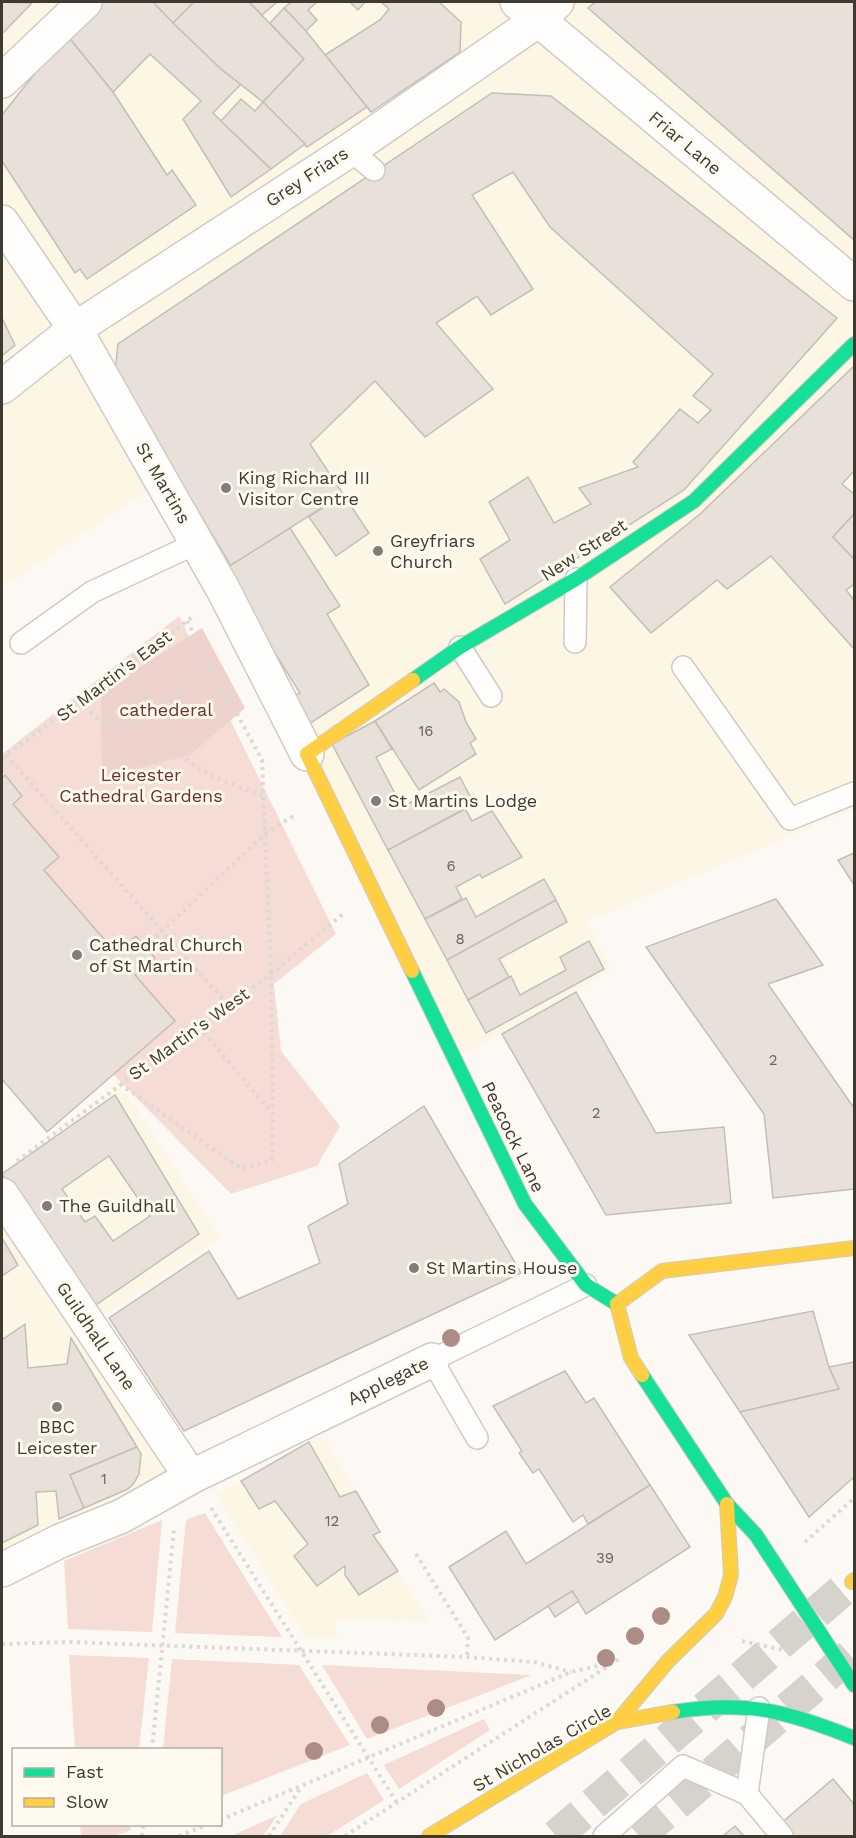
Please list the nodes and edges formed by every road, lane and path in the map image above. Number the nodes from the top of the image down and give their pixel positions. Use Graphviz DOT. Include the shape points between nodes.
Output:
graph roads {
  1 [pos="85,2"];
  2 [pos="537,8"];
  3 [pos="2,81"];
  4 [pos="2,222"];
  5 [pos="855,284"];
  6 [pos="75,329"];
  7 [pos="855,344"];
  8 [pos="2,387"];
  9 [pos="197,543"];
  10 [pos="576,579"];
  11 [pos="224,591"];
  12 [pos="187,621"];
  13 [pos="575,642"];
  14 [pos="21,643"];
  15 [pos="460,646"];
  16 [pos="211,664"];
  17 [pos="683,667"];
  18 [pos="491,696"];
  19 [pos="79,702"];
  20 [pos="164,706"];
  21 [pos="307,754"];
  22 [pos="4,756"];
  23 [pos="855,793"];
  24 [pos="262,795"];
  25 [pos="327,798"];
  26 [pos="266,833"];
  27 [pos="373,890"];
  28 [pos="164,931"];
  29 [pos="145,947"];
  30 [pos="271,974"];
  31 [pos="228,1005"];
  32 [pos="199,1027"];
  33 [pos="120,1084"];
  34 [pos="273,1114"];
  35 [pos="12,1165"];
  36 [pos="2,1195"];
  37 [pos="855,1248"];
  38 [pos="586,1285"];
  39 [pos="617,1305"];
  40 [pos="432,1360"];
  41 [pos="477,1438"];
  42 [pos="191,1477"];
  43 [pos="855,1498"];
  44 [pos="727,1504"];
  45 [pos="416,1554"];
  46 [pos="776,1564"];
  47 [pos="2,1570"];
  48 [pos="2,1644"];
  49 [pos="164,1645"];
  50 [pos="302,1650"];
  51 [pos="622,1656"];
  52 [pos="467,1657"];
  53 [pos="614,1662"];
  54 [pos="571,1672"];
  55 [pos="855,1685"];
  56 [pos="759,1707"];
  57 [pos="617,1722"];
  58 [pos="855,1738"];
  59 [pos="152,1748"];
  60 [pos="370,1758"];
  61 [pos="301,1787"];
  62 [pos="747,1794"];
  63 [pos="397,1803"];
  64 [pos="222,1819"];
  65 [pos="204,1826"];
  66 [pos="180,1836"];
  67 [pos="270,1836"];
  68 [pos="345,1836"];
  69 [pos="429,1836"];
  70 [pos="604,1836"];
  71 [pos="782,1836"];
  1 -- 3 [label="street"];
  2 -- 5 [label="street, Friar Lane"];
  2 -- 6 [label="street, Grey Friars" via="362,160"];
  4 -- 6 [label="street, St Martins"];
  6 -- 8 [label="street, Grey Friars"];
  6 -- 9 [label="street, St Martins"];
  7 -- 10 [label="main road, New Street" via="694,501"];
  9 -- 11 [label="street, St Martins"];
  9 -- 14 [label="lane" via="92,592"];
  10 -- 13 [label="lane"];
  10 -- 15 [label="main road, New Street"];
  11 -- 12 [label="path, St Martin's East"];
  11 -- 21 [label="street, St Martins"];
  12 -- 16 [label="path"];
  12 -- 19 [label="path, St Martin's East"];
  15 -- 18 [label="lane"];
  15 -- 21 [label="main road, New Street"];
  16 -- 20 [label="path"];
  16 -- 24 [label="path" via="262,760"];
  17 -- 23 [label="lane" via="790,819"];
  19 -- 20 [label="path" via="101,720 125,727 151,720"];
  19 -- 22 [label="path, St Martin's East"];
  20 -- 24 [label="path" via="165,729 177,752 223,780"];
  21 -- 25 [label="main road, Peacock Lane"];
  22 -- 28 [label="path"];
  24 -- 26 [label="path"];
  25 -- 26 [label="path"];
  25 -- 27 [label="main road, Peacock Lane"];
  26 -- 28 [label="path"];
  26 -- 30 [label="path"];
  27 -- 30 [label="path, St Martin's West"];
  27 -- 38 [label="main road, Peacock Lane" via="525,1204"];
  28 -- 29 [label="path"];
  28 -- 31 [label="path"];
  30 -- 31 [label="path, St Martin's West"];
  30 -- 34 [label="path"];
  31 -- 32 [label="path, St Martin's West"];
  32 -- 33 [label="path, St Martin's West"];
  32 -- 34 [label="path"];
  33 -- 34 [label="path" via="242,1170 272,1160"];
  33 -- 35 [label="path, St Martin's West"];
  36 -- 42 [label="street, Guildhall Lane"];
  37 -- 39 [label="main road" via="662,1271"];
  38 -- 39 [label="main road, Peacock Lane"];
  38 -- 40 [label="lane, Applegate"];
  39 -- 44 [label="main road" via="631,1358"];
  40 -- 41 [label="lane"];
  40 -- 42 [label="street, Applegate"];
  42 -- 47 [label="street, Applegate" via="122,1516"];
  42 -- 49 [label="path" via="175,1522"];
  42 -- 50 [label="path"];
  43 -- 46 [label="path"];
  44 -- 46 [label="main road"];
  44 -- 57 [label="main road" via="731,1575 725,1597 716,1614 668,1661"];
  45 -- 52 [label="path" via="468,1638"];
  46 -- 55 [label="main road"];
  48 -- 49 [label="path"];
  49 -- 50 [label="path"];
  49 -- 59 [label="path"];
  50 -- 52 [label="path"];
  50 -- 60 [label="path"];
  51 -- 53 [label="path"];
  52 -- 54 [label="path" via="534,1662"];
  53 -- 54 [label="path"];
  53 -- 63 [label="path"];
  54 -- 60 [label="path"];
  56 -- 57 [label="main road, St Nicholas Circle" via="709,1706"];
  56 -- 58 [label="main road, St Nicholas Circle" via="803,1717"];
  56 -- 62 [label="lane"];
  57 -- 69 [label="main road, St Nicholas Circle"];
  60 -- 61 [label="path"];
  60 -- 63 [label="path"];
  61 -- 64 [label="path"];
  61 -- 67 [label="path"];
  62 -- 70 [label="lane" via="683,1766"];
  62 -- 71 [label="lane"];
  63 -- 68 [label="path"];
  65 -- 66 [label="path"];
}
